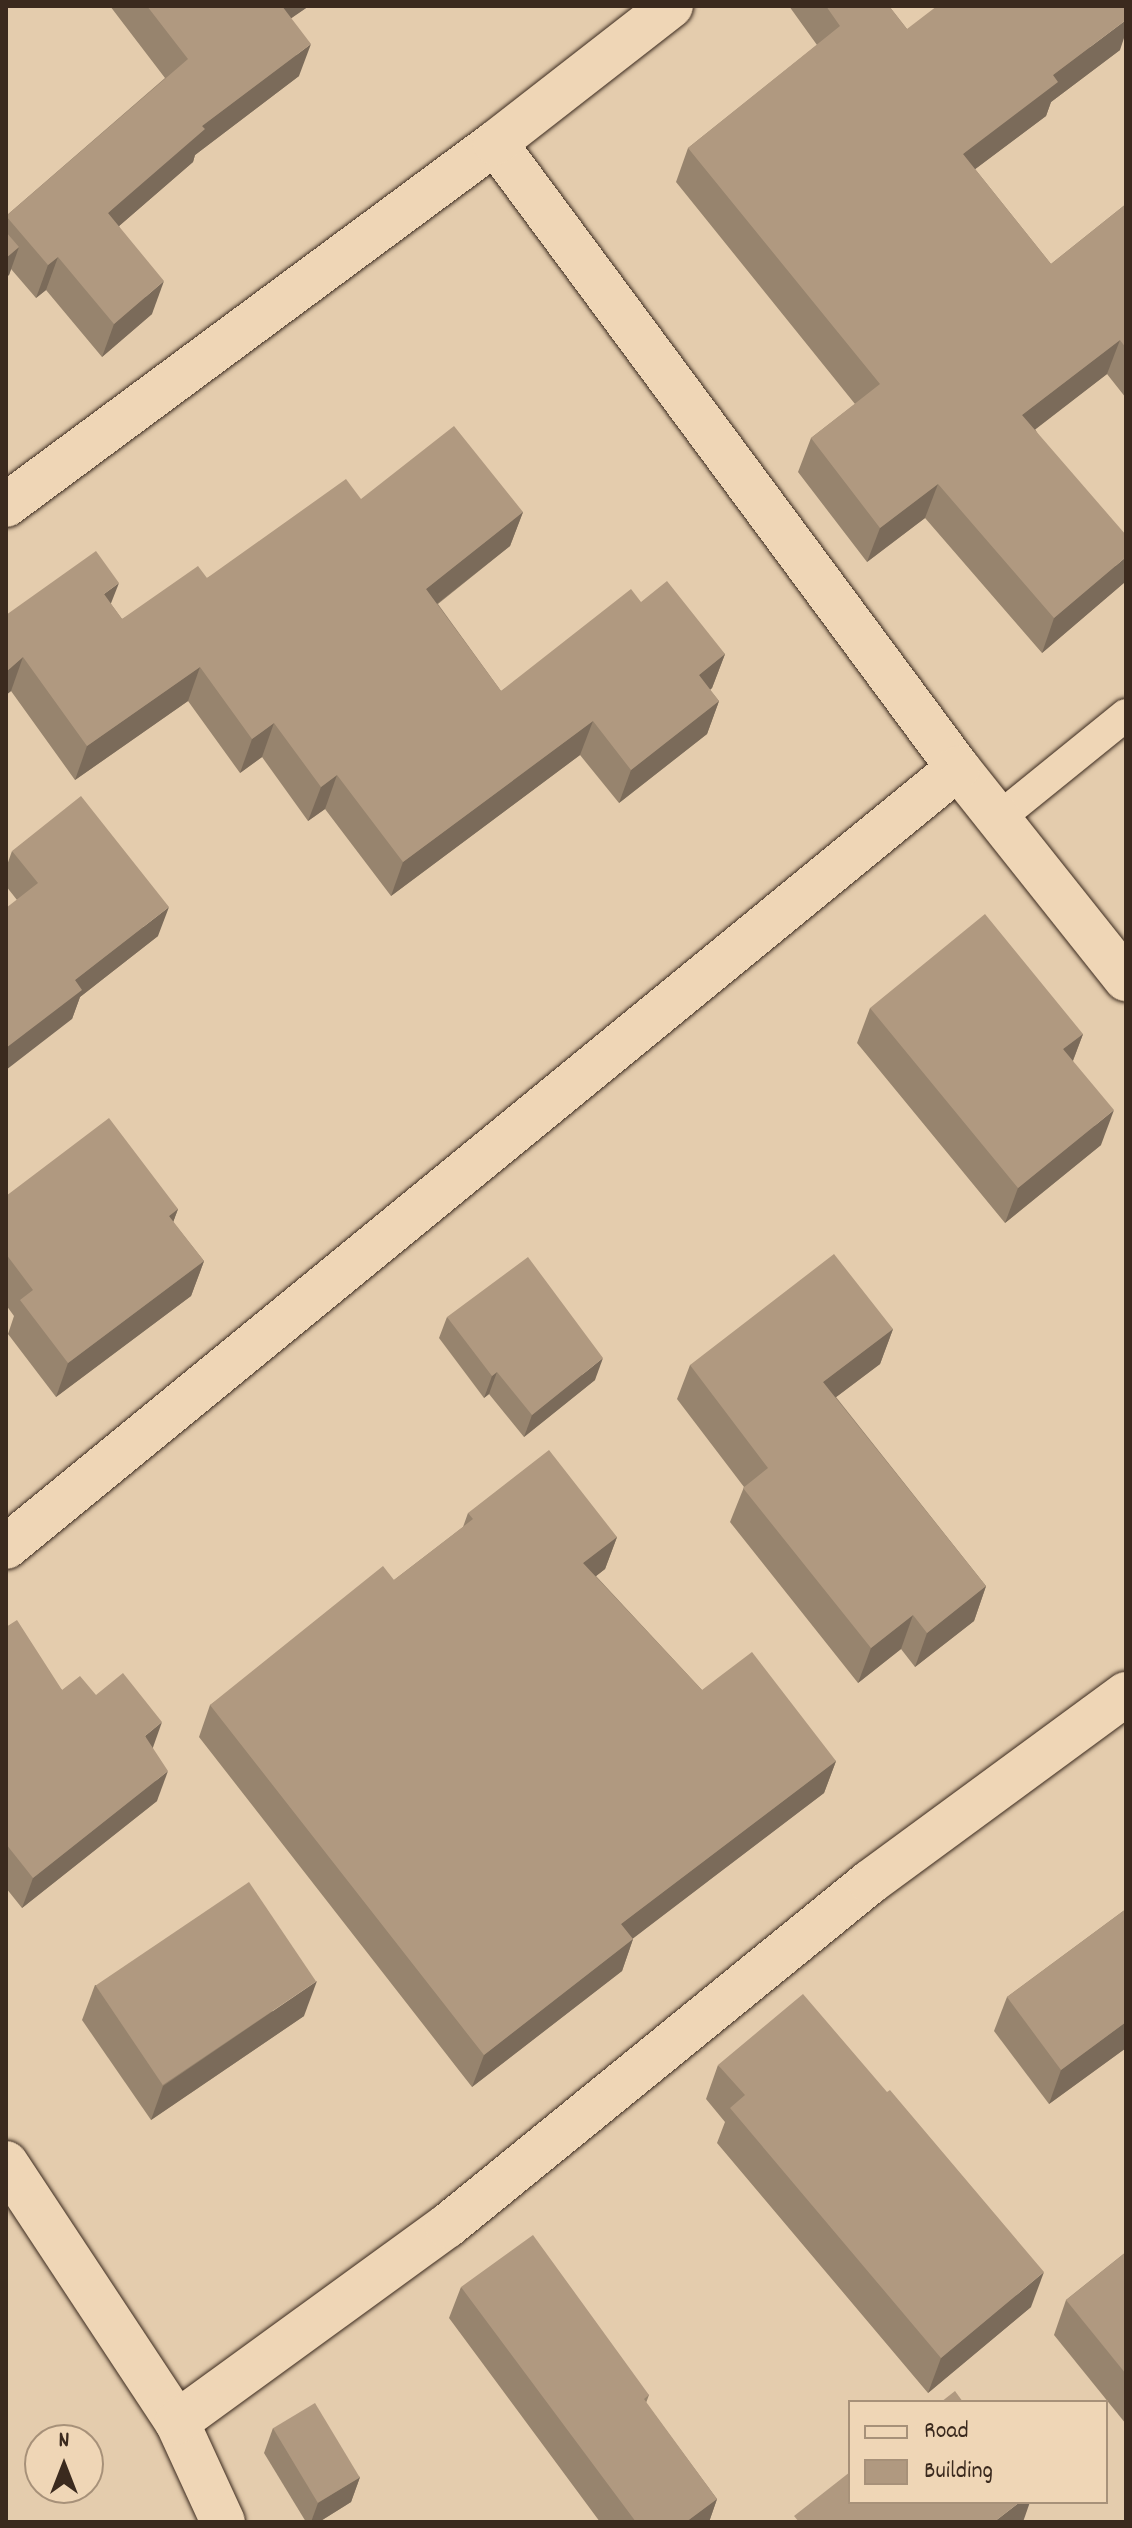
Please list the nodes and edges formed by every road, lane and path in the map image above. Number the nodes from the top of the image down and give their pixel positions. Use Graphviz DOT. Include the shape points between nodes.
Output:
graph roads {
  1 [pos="671,6"];
  2 [pos="495,143"];
  3 [pos="6,505"];
  4 [pos="1126,715"];
  5 [pos="958,768"];
  6 [pos="1000,817"];
  7 [pos="1126,979"];
  8 [pos="6,1547"];
  9 [pos="1126,1694"];
  10 [pos="6,2163"];
  11 [pos="177,2422"];
  12 [pos="223,2522"];
  1 -- 2 [label="street"];
  2 -- 3 [label="street"];
  2 -- 5 [label="street"];
  4 -- 6 [label="lane"];
  5 -- 6 [label="street"];
  5 -- 8 [label="street"];
  6 -- 7 [label="street"];
  9 -- 11 [label="street" via="870,1882 447,2226"];
  10 -- 11 [label="street"];
  11 -- 12 [label="street"];
}
